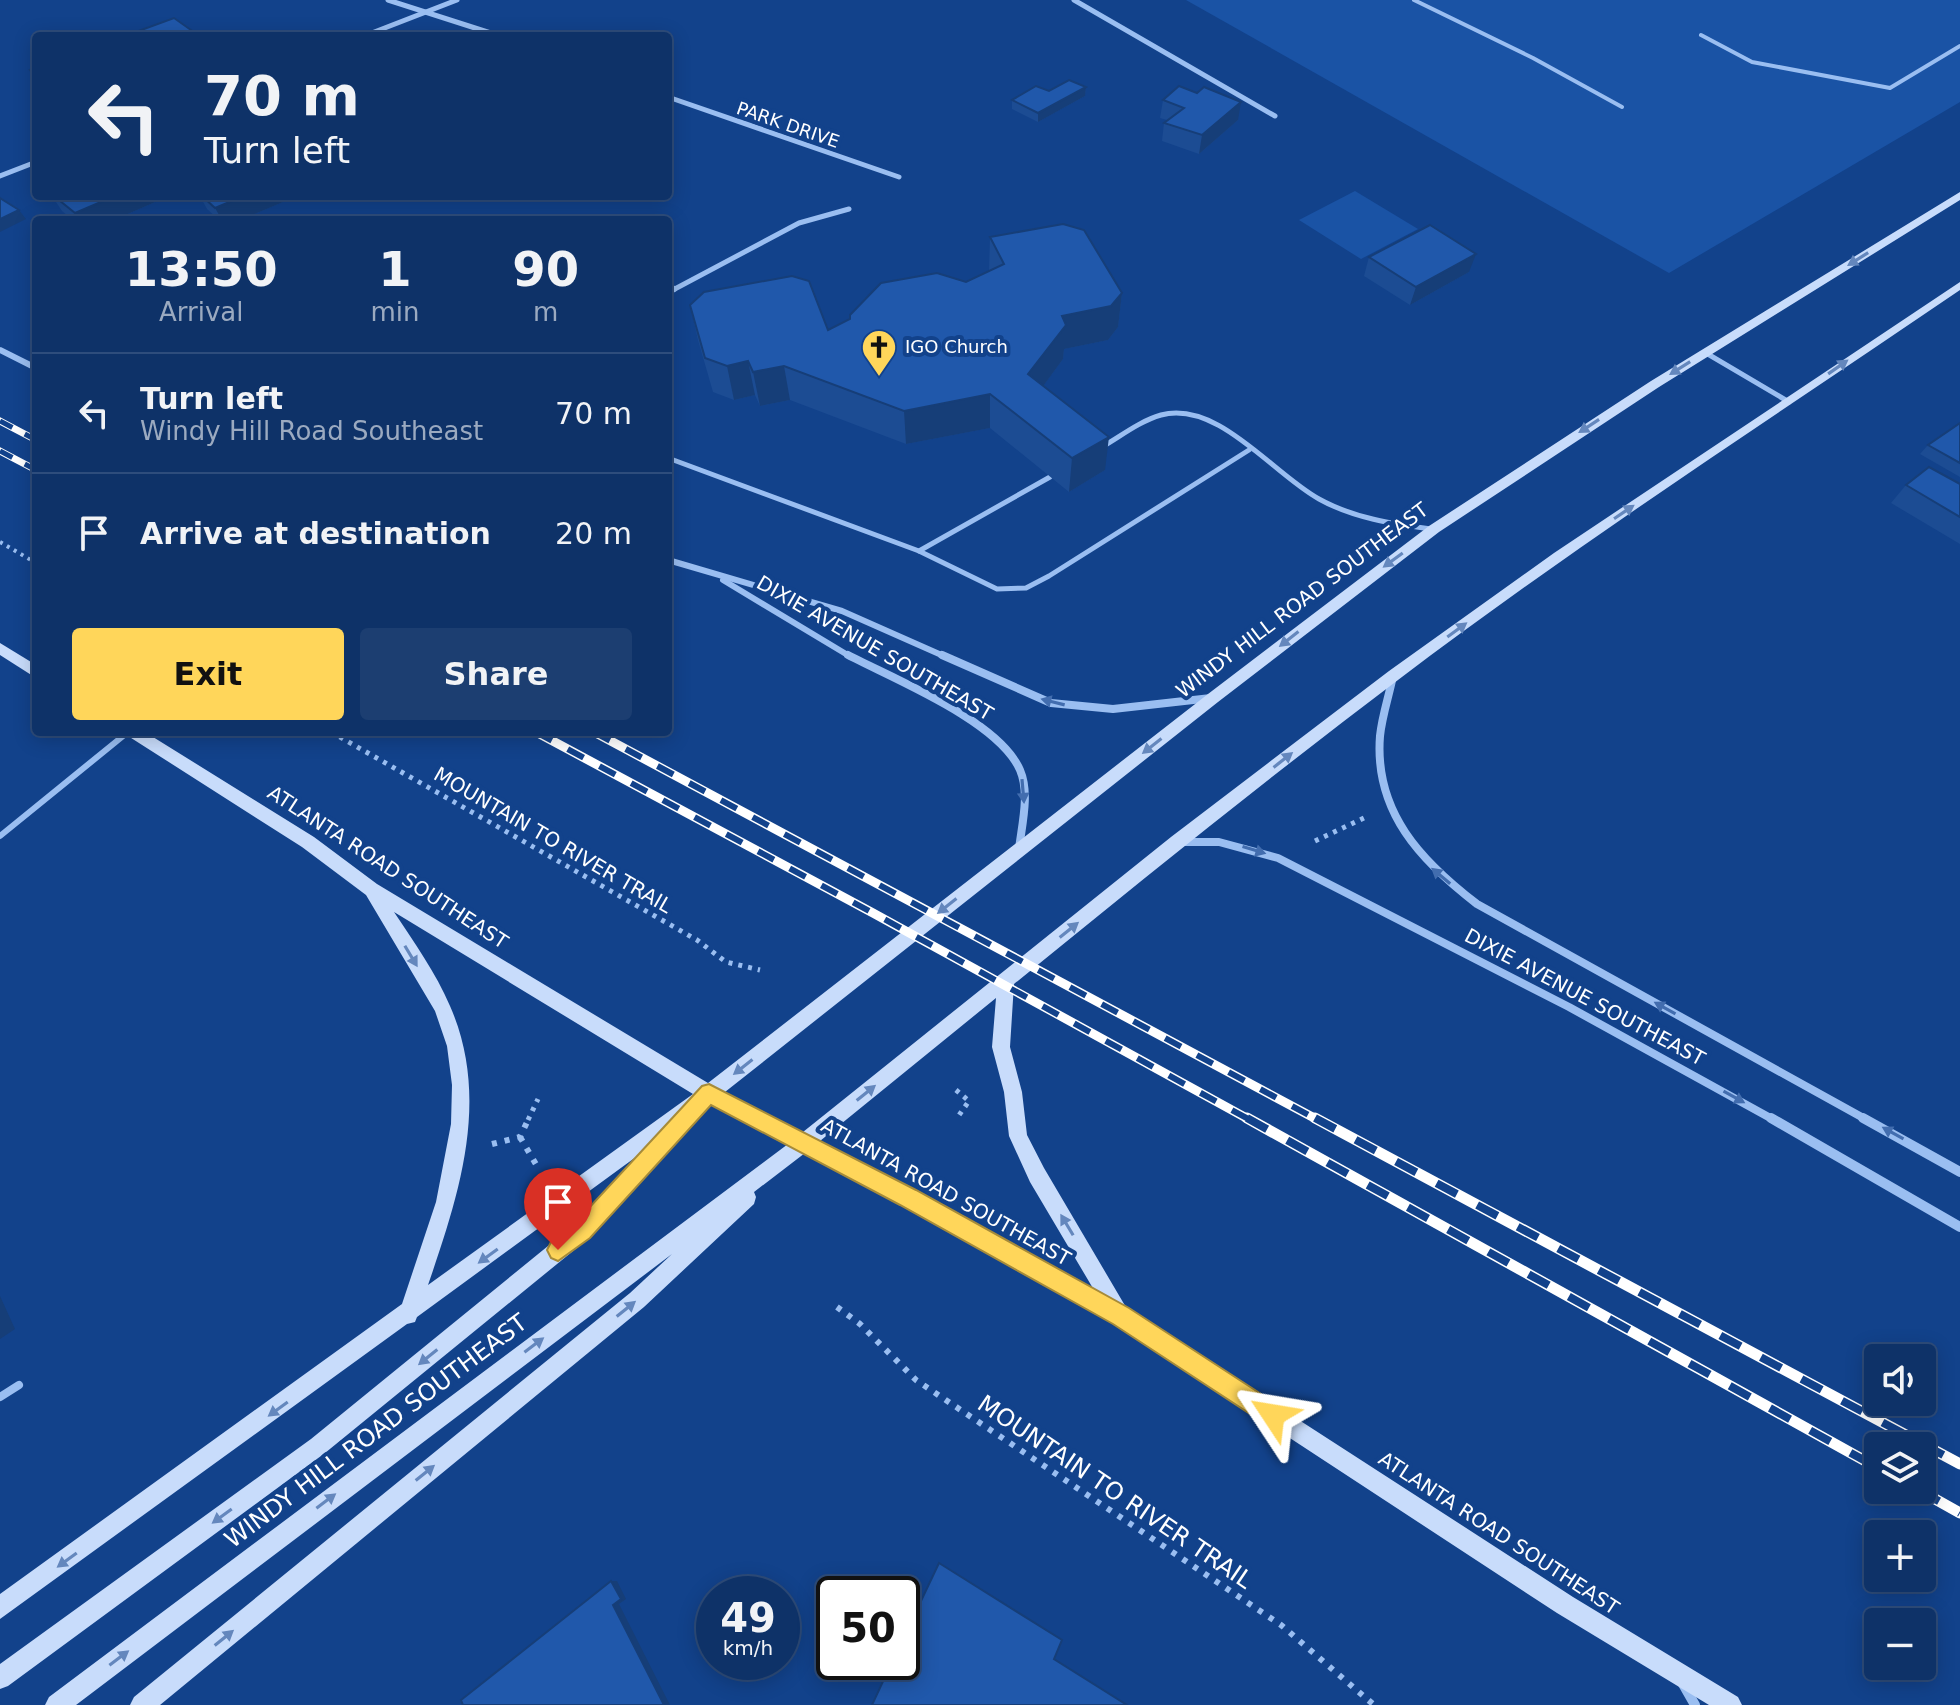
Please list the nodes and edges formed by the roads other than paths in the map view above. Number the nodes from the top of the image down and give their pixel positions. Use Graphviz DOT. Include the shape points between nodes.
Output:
graph roads {
  1 [pos="388,0"];
  2 [pos="457,0"];
  3 [pos="1074,0"];
  4 [pos="1414,0"];
  5 [pos="427,12"];
  6 [pos="374,32"];
  7 [pos="488,32"];
  8 [pos="1701,35"];
  9 [pos="1960,46"];
  10 [pos="672,98"];
  11 [pos="1622,107"];
  12 [pos="1275,116"];
  13 [pos="32,164"];
  14 [pos="0,176"];
  15 [pos="899,177"];
  16 [pos="1960,195"];
  17 [pos="849,209"];
  18 [pos="1960,285"];
  19 [pos="672,290"];
  20 [pos="0,350"];
  21 [pos="1706,352"];
  22 [pos="32,366"];
  23 [pos="1789,402"];
  24 [pos="1098,448"];
  25 [pos="1249,450"];
  26 [pos="672,459"];
  27 [pos="1050,477"];
  28 [pos="1434,529"];
  29 [pos="919,551"];
  30 [pos="672,561"];
  31 [pos="715,576"];
  32 [pos="0,648"];
  33 [pos="32,669"];
  34 [pos="1394,675"];
  35 [pos="1213,698"];
  36 [pos="126,736"];
  37 [pos="137,736"];
  38 [pos="0,836"];
  39 [pos="1177,842"];
  40 [pos="1019,849"];
  41 [pos="371,889"];
  42 [pos="1006,981"];
  43 [pos="709,1093"];
  44 [pos="805,1142"];
  45 [pos="1960,1172"];
  46 [pos="1960,1227"];
  47 [pos="408,1315"];
  48 [pos="1121,1316"];
  49 [pos="19,1385"];
  50 [pos="0,1397"];
  51 [pos="0,1608"];
  52 [pos="1679,1677"];
  53 [pos="0,1678"];
  54 [pos="57,1705"];
  55 [pos="142,1705"];
  56 [pos="1695,1705"];
  57 [pos="1730,1705"];
  1 -- 5 [label="street"];
  2 -- 5 [label="street"];
  3 -- 12 [label="street"];
  4 -- 11 [label="lane"];
  5 -- 6 [label="street"];
  5 -- 7 [label="street"];
  8 -- 9 [label="lane" via="1752,62 1890,88"];
  10 -- 15 [label="street, PARK DRIVE"];
  13 -- 14 [label="street"];
  16 -- 21 [label="main road, WINDY HILL ROAD SOUTHEAST, one-way"];
  17 -- 19 [label="street" via="799,223"];
  23 -- 18 [label="main road, WINDY HILL ROAD SOUTHEAST, one-way"];
  20 -- 22 [label="street"];
  21 -- 23 [label="lane"];
  21 -- 28 [label="main road, WINDY HILL ROAD SOUTHEAST, one-way"];
  34 -- 23 [label="main road, WINDY HILL ROAD SOUTHEAST, one-way" via="1559,556"];
  24 -- 25 [label="lane" via="1159,414 1188,413 1219,427"];
  25 -- 28 [label="lane" via="1318,499 1372,519"];
  25 -- 29 [label="lane" via="1026,588 997,589"];
  26 -- 29 [label="lane"];
  27 -- 29 [label="lane"];
  28 -- 35 [label="main road, WINDY HILL ROAD SOUTHEAST, one-way"];
  30 -- 31 [label="street, DIXIE AVENUE SOUTHEAST"];
  35 -- 31 [label="street, DIXIE AVENUE SOUTHEAST, one-way" via="1113,709 1051,703 842,611"];
  31 -- 40 [label="street, DIXIE AVENUE SOUTHEAST, one-way" via="963,715 1007,749 1020,768 1025,798"];
  32 -- 33 [label="main road"];
  39 -- 34 [label="main road, WINDY HILL ROAD SOUTHEAST, one-way"];
  45 -- 34 [label="street, DIXIE AVENUE SOUTHEAST, one-way" via="1477,904 1423,860 1387,803 1379,769 1380,734"];
  35 -- 40 [label="main road, WINDY HILL ROAD SOUTHEAST, one-way"];
  36 -- 38 [label="lane"];
  37 -- 41 [label="main road, ATLANTA ROAD SOUTHEAST" via="308,842"];
  42 -- 39 [label="main road, WINDY HILL ROAD SOUTHEAST, one-way"];
  39 -- 46 [label="street, DIXIE AVENUE SOUTHEAST, one-way" via="1219,842 1278,858 1597,1022"];
  40 -- 43 [label="main road, WINDY HILL ROAD SOUTHEAST, one-way"];
  41 -- 43 [label="main road, ATLANTA ROAD SOUTHEAST"];
  41 -- 47 [label="main road, one-way" via="443,1010 462,1088 458,1150"];
  44 -- 42 [label="main road, WINDY HILL ROAD SOUTHEAST, one-way"];
  48 -- 42 [label="main road, one-way" via="1018,1136 1001,1047"];
  43 -- 44 [label="main road, ATLANTA ROAD SOUTHEAST"];
  43 -- 47 [label="main road, WINDY HILL ROAD SOUTHEAST, one-way"];
  43 -- 53 [label="main road, WINDY HILL ROAD SOUTHEAST, one-way" via="582,1231 318,1446"];
  44 -- 48 [label="main road, ATLANTA ROAD SOUTHEAST"];
  54 -- 44 [label="main road, WINDY HILL ROAD SOUTHEAST, one-way"];
  55 -- 44 [label="main road, WINDY HILL ROAD SOUTHEAST, one-way" via="637,1300"];
  47 -- 51 [label="main road, WINDY HILL ROAD SOUTHEAST, one-way"];
  48 -- 52 [label="main road, ATLANTA ROAD SOUTHEAST"];
  49 -- 50 [label="lane"];
  52 -- 56 [label="street"];
  52 -- 57 [label="main road, ATLANTA ROAD SOUTHEAST"];
}
